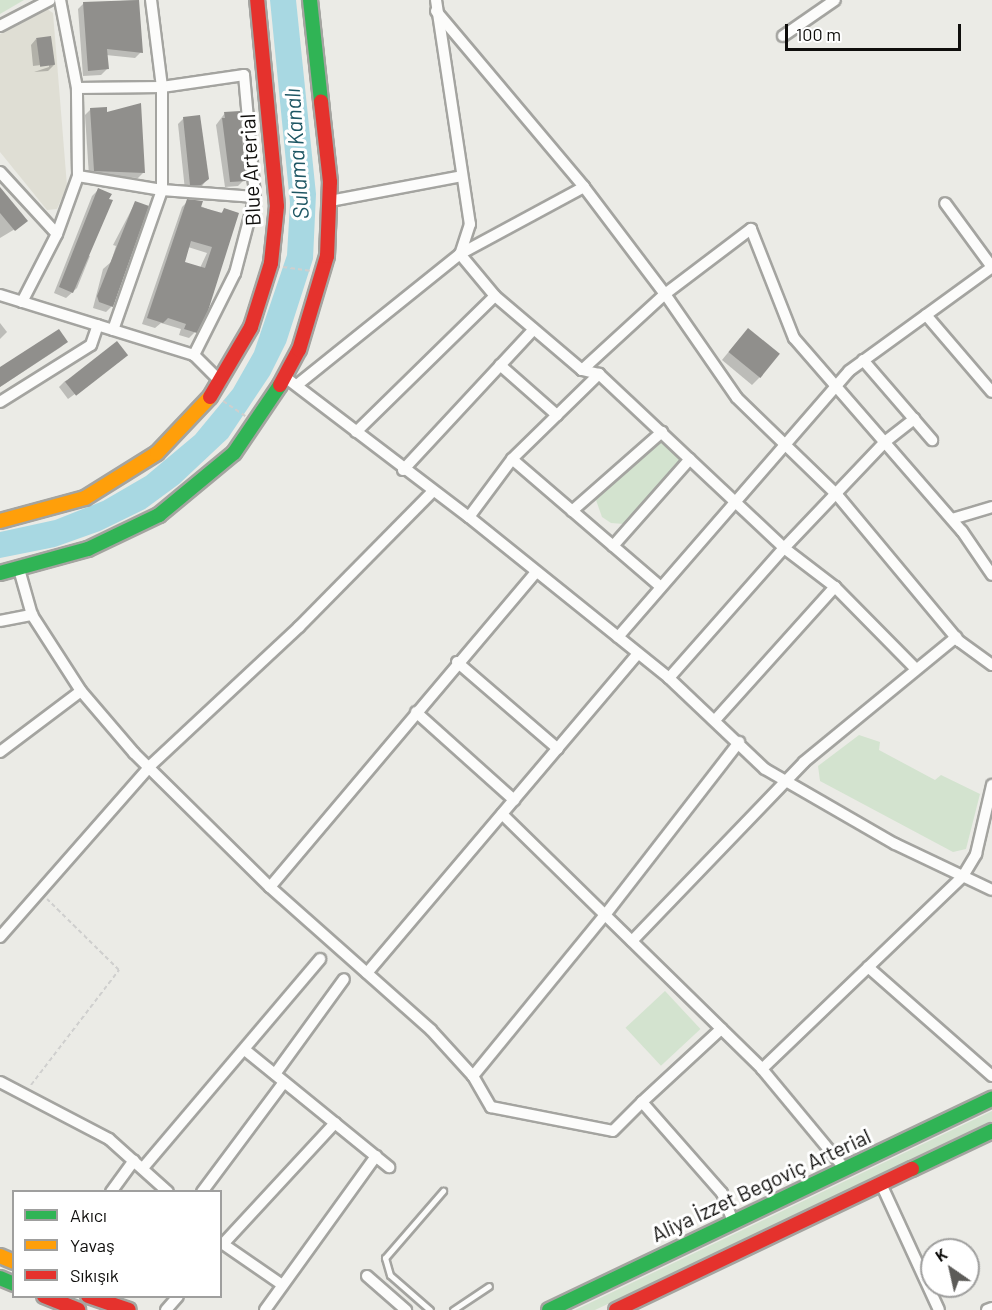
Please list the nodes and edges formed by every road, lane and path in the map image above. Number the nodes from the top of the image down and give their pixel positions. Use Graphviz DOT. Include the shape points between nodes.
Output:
graph roads {
  1 [pos="50,0"];
  2 [pos="60,0"];
  3 [pos="151,0"];
  4 [pos="257,0"];
  5 [pos="310,0"];
  6 [pos="835,0"];
  7 [pos="436,5"];
  8 [pos="0,26"];
  9 [pos="783,36"];
  10 [pos="162,87"];
  11 [pos="77,88"];
  12 [pos="0,172"];
  13 [pos="78,176"];
  14 [pos="462,176"];
  15 [pos="584,187"];
  16 [pos="162,190"];
  17 [pos="255,197"];
  18 [pos="330,201"];
  19 [pos="945,203"];
  20 [pos="57,234"];
  21 [pos="459,254"];
  22 [pos="278,266"];
  23 [pos="316,272"];
  24 [pos="664,294"];
  25 [pos="495,296"];
  26 [pos="1,297"];
  27 [pos="22,302"];
  28 [pos="926,315"];
  29 [pos="98,325"];
  30 [pos="534,329"];
  31 [pos="113,330"];
  32 [pos="194,355"];
  33 [pos="863,360"];
  34 [pos="500,366"];
  35 [pos="582,370"];
  36 [pos="599,374"];
  37 [pos="285,377"];
  38 [pos="221,382"];
  39 [pos="297,385"];
  40 [pos="835,386"];
  41 [pos="992,392"];
  42 [pos="218,398"];
  43 [pos="0,402"];
  44 [pos="557,415"];
  45 [pos="915,419"];
  46 [pos="250,420"];
  47 [pos="356,432"];
  48 [pos="662,432"];
  49 [pos="933,440"];
  50 [pos="886,441"];
  51 [pos="785,443"];
  52 [pos="512,459"];
  53 [pos="690,459"];
  54 [pos="403,470"];
  55 [pos="433,491"];
  56 [pos="838,496"];
  57 [pos="735,501"];
  58 [pos="992,507"];
  59 [pos="572,511"];
  60 [pos="469,517"];
  61 [pos="951,519"];
  62 [pos="0,521"];
  63 [pos="613,546"];
  64 [pos="784,548"];
  65 [pos="19,569"];
  66 [pos="536,572"];
  67 [pos="0,573"];
  68 [pos="992,575"];
  69 [pos="661,587"];
  70 [pos="835,587"];
  71 [pos="32,615"];
  72 [pos="0,621"];
  73 [pos="618,637"];
  74 [pos="956,637"];
  75 [pos="637,655"];
  76 [pos="458,662"];
  77 [pos="992,665"];
  78 [pos="916,669"];
  79 [pos="669,678"];
  80 [pos="81,691"];
  81 [pos="416,712"];
  82 [pos="716,719"];
  83 [pos="739,742"];
  84 [pos="558,749"];
  85 [pos="0,752"];
  86 [pos="150,766"];
  87 [pos="787,783"];
  88 [pos="992,785"];
  89 [pos="514,800"];
  90 [pos="502,814"];
  91 [pos="963,876"];
  92 [pos="270,887"];
  93 [pos="992,890"];
  94 [pos="39,892"];
  95 [pos="605,915"];
  96 [pos="0,937"];
  97 [pos="632,941"];
  98 [pos="320,959"];
  99 [pos="868,967"];
  100 [pos="367,973"];
  101 [pos="344,979"];
  102 [pos="721,1029"];
  103 [pos="245,1050"];
  104 [pos="762,1069"];
  105 [pos="274,1074"];
  106 [pos="473,1076"];
  107 [pos="992,1076"];
  108 [pos="0,1082"];
  109 [pos="284,1082"];
  110 [pos="24,1095"];
  111 [pos="992,1099"];
  112 [pos="642,1102"];
  113 [pos="336,1123"];
  114 [pos="992,1131"];
  115 [pos="376,1156"];
  116 [pos="134,1160"];
  117 [pos="389,1167"];
  118 [pos="143,1168"];
  119 [pos="846,1170"];
  120 [pos="882,1186"];
  121 [pos="112,1190"];
  122 [pos="167,1190"];
  123 [pos="203,1190"];
  124 [pos="443,1191"];
  125 [pos="733,1222"];
  126 [pos="222,1243"];
  127 [pos="222,1245"];
  128 [pos="367,1276"];
  129 [pos="281,1284"];
  130 [pos="489,1286"];
  131 [pos="49,1298"];
  132 [pos="94,1298"];
  133 [pos="176,1298"];
  134 [pos="992,1308"];
  135 [pos="78,1310"];
  136 [pos="129,1310"];
  137 [pos="166,1310"];
  138 [pos="265,1310"];
  139 [pos="406,1310"];
  140 [pos="430,1310"];
  141 [pos="453,1310"];
  142 [pos="549,1310"];
  143 [pos="616,1310"];
  144 [pos="939,1310"];
  145 [pos="987,1310"];
  1 -- 8 [label="street"];
  2 -- 11 [label="street"];
  3 -- 10 [label="street"];
  4 -- 38 [label="main road, Blue Arterial" via="277,206 272,263 252,327"];
  5 -- 18 [label="main road"];
  6 -- 9 [label="street"];
  7 -- 14 [label="street"];
  7 -- 15 [label="street"];
  10 -- 11 [label="street"];
  10 -- 16 [label="street"];
  10 -- 17 [label="street" via="244,75"];
  11 -- 13 [label="street"];
  12 -- 20 [label="street"];
  13 -- 16 [label="street"];
  13 -- 20 [label="street"];
  14 -- 18 [label="street"];
  14 -- 21 [label="street" via="470,224"];
  15 -- 21 [label="street"];
  15 -- 24 [label="street"];
  16 -- 17 [label="street"];
  16 -- 31 [label="street"];
  17 -- 32 [label="street" via="236,273"];
  18 -- 37 [label="main road" via="327,256 299,350"];
  19 -- 28 [label="street" via="992,267"];
  20 -- 27 [label="street"];
  21 -- 25 [label="street"];
  21 -- 39 [label="street"];
  22 -- 23 [label="path"];
  24 -- 35 [label="street"];
  24 -- 40 [label="street" via="751,229 794,338"];
  24 -- 51 [label="street" via="737,398"];
  25 -- 30 [label="street"];
  25 -- 47 [label="street"];
  26 -- 27 [label="street"];
  27 -- 29 [label="street"];
  28 -- 33 [label="street"];
  28 -- 41 [label="street"];
  29 -- 31 [label="street"];
  29 -- 43 [label="street" via="91,345"];
  30 -- 34 [label="street"];
  30 -- 35 [label="street"];
  31 -- 32 [label="street"];
  32 -- 38 [label="street"];
  33 -- 40 [label="street"];
  33 -- 45 [label="street"];
  34 -- 44 [label="street"];
  34 -- 54 [label="street"];
  35 -- 36 [label="street"];
  36 -- 44 [label="street"];
  36 -- 48 [label="street"];
  37 -- 39 [label="street"];
  37 -- 65 [label="main road" via="234,453 159,515 88,549"];
  38 -- 62 [label="main road, Blue Arterial" via="189,423 123,477 85,498"];
  39 -- 47 [label="street"];
  40 -- 50 [label="street"];
  40 -- 51 [label="street"];
  42 -- 46 [label="path"];
  44 -- 52 [label="street"];
  45 -- 49 [label="street"];
  45 -- 50 [label="street"];
  47 -- 54 [label="street"];
  48 -- 53 [label="street"];
  48 -- 59 [label="street"];
  50 -- 56 [label="street"];
  50 -- 61 [label="street"];
  51 -- 56 [label="street"];
  51 -- 57 [label="street"];
  52 -- 59 [label="street"];
  52 -- 60 [label="street"];
  53 -- 57 [label="street"];
  53 -- 63 [label="street"];
  54 -- 55 [label="street"];
  55 -- 60 [label="street"];
  55 -- 86 [label="street" via="299,627"];
  56 -- 64 [label="street"];
  56 -- 74 [label="street"];
  57 -- 64 [label="street"];
  57 -- 69 [label="street"];
  58 -- 61 [label="street"];
  59 -- 63 [label="street"];
  60 -- 66 [label="street"];
  61 -- 68 [label="street"];
  63 -- 69 [label="street"];
  64 -- 70 [label="street"];
  64 -- 79 [label="street"];
  65 -- 67 [label="main road"];
  65 -- 71 [label="street"];
  66 -- 73 [label="street"];
  66 -- 76 [label="street"];
  69 -- 73 [label="street"];
  70 -- 78 [label="street"];
  70 -- 82 [label="street"];
  71 -- 72 [label="street"];
  71 -- 80 [label="street"];
  73 -- 75 [label="street"];
  74 -- 77 [label="street"];
  74 -- 78 [label="street"];
  75 -- 79 [label="street"];
  75 -- 84 [label="street"];
  76 -- 81 [label="street"];
  76 -- 84 [label="street"];
  78 -- 87 [label="street" via="804,762"];
  79 -- 82 [label="street"];
  80 -- 85 [label="street"];
  80 -- 86 [label="street"];
  81 -- 89 [label="street"];
  81 -- 92 [label="street"];
  82 -- 83 [label="street"];
  83 -- 87 [label="street" via="765,769"];
  83 -- 95 [label="street"];
  84 -- 89 [label="street"];
  86 -- 92 [label="street"];
  86 -- 94 [label="street"];
  87 -- 91 [label="street" via="895,844"];
  87 -- 97 [label="street"];
  88 -- 91 [label="street" via="976,854"];
  89 -- 90 [label="street"];
  90 -- 95 [label="street"];
  90 -- 100 [label="street"];
  91 -- 93 [label="street"];
  91 -- 99 [label="street"];
  92 -- 100 [label="street"];
  94 -- 96 [label="street"];
  94 -- 110 [label="path" via="119,970"];
  95 -- 97 [label="street"];
  95 -- 106 [label="street"];
  97 -- 102 [label="street"];
  98 -- 103 [label="street"];
  99 -- 104 [label="street"];
  99 -- 107 [label="street"];
  100 -- 106 [label="street" via="431,1030"];
  101 -- 105 [label="street"];
  102 -- 104 [label="street"];
  102 -- 112 [label="street"];
  103 -- 105 [label="street"];
  103 -- 118 [label="street"];
  104 -- 119 [label="street"];
  105 -- 109 [label="street"];
  106 -- 112 [label="street" via="491,1107 613,1131"];
  108 -- 110 [label="street"];
  109 -- 113 [label="street"];
  109 -- 123 [label="street"];
  110 -- 116 [label="street" via="109,1139"];
  111 -- 119 [label="main road, Aliya İzzet Begoviç Arterial"];
  112 -- 125 [label="street" via="722,1193"];
  113 -- 115 [label="street"];
  113 -- 126 [label="street"];
  114 -- 120 [label="main road"];
  115 -- 117 [label="street"];
  115 -- 129 [label="street"];
  116 -- 118 [label="street"];
  116 -- 121 [label="street"];
  118 -- 122 [label="street"];
  119 -- 125 [label="main road, Aliya İzzet Begoviç Arterial"];
  120 -- 143 [label="main road"];
  120 -- 144 [label="street"];
  124 -- 140 [label="lane" via="385,1258 390,1275"];
  125 -- 142 [label="main road, Aliya İzzet Begoviç Arterial"];
  127 -- 129 [label="street"];
  128 -- 139 [label="street"];
  129 -- 138 [label="street"];
  130 -- 141 [label="lane"];
  131 -- 135 [label="main road"];
  132 -- 136 [label="main road"];
  133 -- 137 [label="street"];
  134 -- 145 [label="street"];
}
